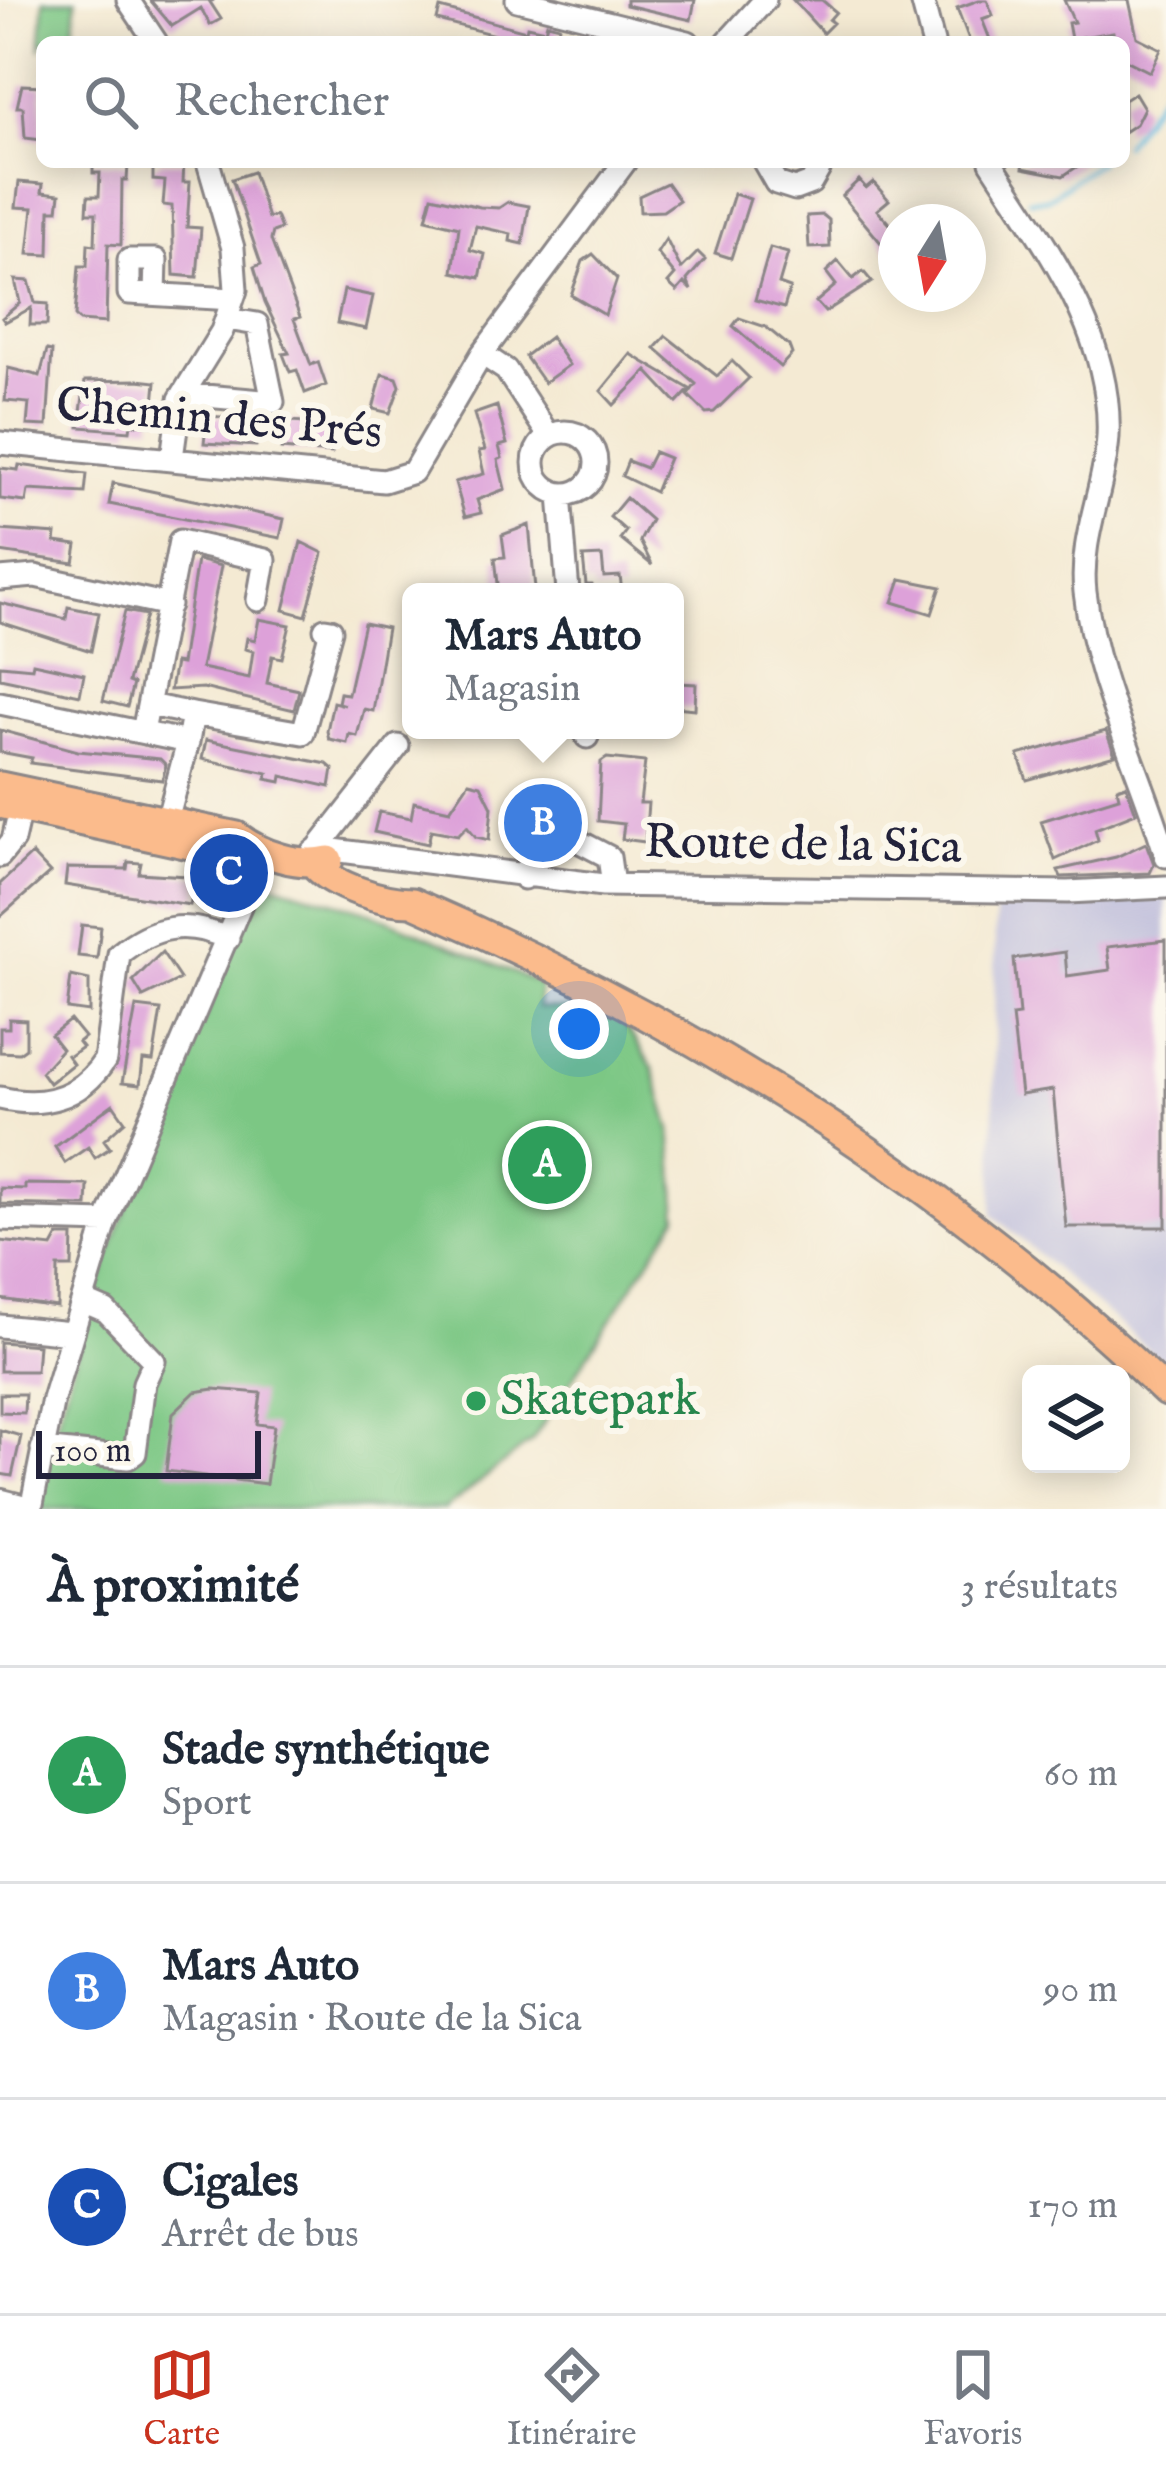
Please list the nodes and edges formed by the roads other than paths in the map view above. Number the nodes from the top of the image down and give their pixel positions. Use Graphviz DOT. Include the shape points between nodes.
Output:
graph roads {
  1 [pos="128,0"];
  2 [pos="517,0"];
  3 [pos="765,0"];
  4 [pos="922,0"];
  5 [pos="147,36"];
  6 [pos="664,36"];
  7 [pos="732,36"];
  8 [pos="931,36"];
  9 [pos="210,168"];
  10 [pos="621,168"];
  11 [pos="767,168"];
  12 [pos="820,168"];
  13 [pos="995,168"];
  14 [pos="154,294"];
  15 [pos="230,309"];
  16 [pos="482,355"];
  17 [pos="183,394"];
  18 [pos="549,436"];
  19 [pos="0,443"];
  20 [pos="172,458"];
  21 [pos="560,495"];
  22 [pos="0,579"];
  23 [pos="567,583"];
  24 [pos="258,600"];
  25 [pos="169,605"];
  26 [pos="325,629"];
  27 [pos="0,703"];
  28 [pos="148,706"];
  29 [pos="194,715"];
  30 [pos="143,732"];
  31 [pos="188,742"];
  32 [pos="398,746"];
  33 [pos="1148,794"];
  34 [pos="11,798"];
  35 [pos="1166,816"];
  36 [pos="164,830"];
  37 [pos="259,851"];
  38 [pos="0,856"];
  39 [pos="1166,856"];
  40 [pos="312,858"];
  41 [pos="524,878"];
  42 [pos="613,886"];
  43 [pos="1166,887"];
  44 [pos="228,939"];
  45 [pos="0,1098"];
  46 [pos="0,1219"];
  47 [pos="106,1222"];
  48 [pos="83,1301"];
  49 [pos="0,1326"];
  50 [pos="71,1333"];
  51 [pos="1166,1392"];
  52 [pos="42,1449"];
  53 [pos="0,1500"];
  54 [pos="31,1508"];
  1 -- 5 [label="street"];
  2 -- 6 [label="street"];
  3 -- 7 [label="street"];
  4 -- 8 [label="street"];
  9 -- 15 [label="street" via="233,248"];
  10 -- 16 [label="street, Chemin des Prés"];
  11 -- 12 [label="street" via="776,183 795,189"];
  13 -- 33 [label="street" via="1098,347 1108,439 1085,593"];
  14 -- 15 [label="street"];
  15 -- 17 [label="street"];
  15 -- 17 [label="street" via="257,324 273,401"];
  16 -- 18 [label="street" via="506,370"];
  16 -- 20 [label="street, Chemin des Prés" via="403,477 384,482"];
  17 -- 20 [label="street"];
  18 -- 21 [label="street" via="535,453 535,475"];
  18 -- 21 [label="street" via="578,435 596,461 590,482"];
  19 -- 20 [label="street, Chemin des Prés"];
  21 -- 23 [label="street"];
  22 -- 25 [label="street" via="34,576"];
  24 -- 25 [label="street" via="265,560 180,541"];
  25 -- 28 [label="street"];
  26 -- 29 [label="street" via="331,630 303,733"];
  27 -- 30 [label="street"];
  28 -- 29 [label="street"];
  28 -- 30 [label="street"];
  29 -- 31 [label="street"];
  30 -- 31 [label="street"];
  31 -- 36 [label="street"];
  32 -- 40 [label="street"];
  33 -- 35 [label="street"];
  33 -- 39 [label="street"];
  34 -- 36 [label="main road"];
  34 -- 38 [label="street" via="13,840"];
  36 -- 37 [label="main road" via="236,855"];
  37 -- 40 [label="main road"];
  37 -- 44 [label="street"];
  40 -- 41 [label="street, Route de la Sica"];
  40 -- 51 [label="main road" via="401,890 566,971 775,1087 988,1236"];
  41 -- 42 [label="street, Route de la Sica"];
  41 -- 42 [label="street" via="531,854 575,842 610,857"];
  42 -- 43 [label="street, Route de la Sica"];
  44 -- 45 [label="street" via="160,927 119,954 95,1075 51,1104"];
  44 -- 47 [label="street"];
  46 -- 47 [label="street"];
  47 -- 48 [label="street"];
  48 -- 50 [label="street"];
  48 -- 52 [label="street" via="106,1311 154,1361 135,1453"];
  49 -- 50 [label="street"];
  50 -- 52 [label="street"];
  52 -- 54 [label="street"];
  53 -- 54 [label="street"];
}
